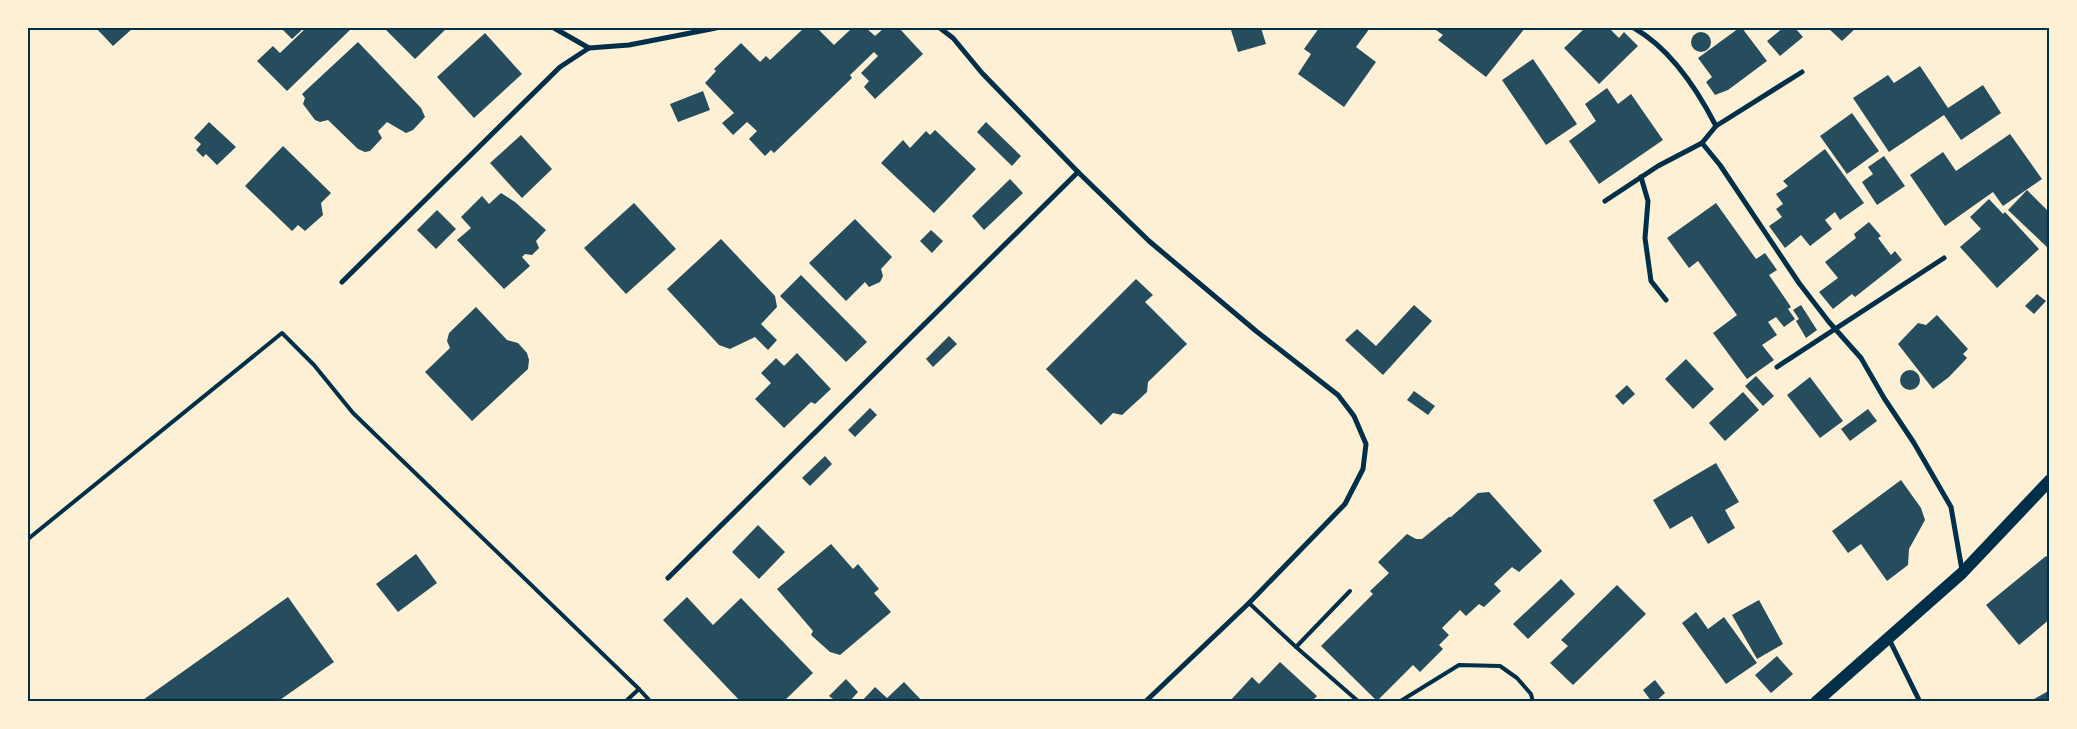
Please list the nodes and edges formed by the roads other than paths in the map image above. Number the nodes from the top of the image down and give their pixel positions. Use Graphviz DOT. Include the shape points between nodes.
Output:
graph roads {
  1 [pos="554,28"];
  2 [pos="716,28"];
  3 [pos="940,28"];
  4 [pos="1634,28"];
  5 [pos="589,48"];
  6 [pos="1802,72"];
  7 [pos="1716,126"];
  8 [pos="1702,143"];
  9 [pos="1078,172"];
  10 [pos="1641,177"];
  11 [pos="1605,201"];
  12 [pos="1944,258"];
  13 [pos="342,282"];
  14 [pos="1666,300"];
  15 [pos="1834,328"];
  16 [pos="1777,367"];
  17 [pos="2050,480"];
  18 [pos="28,539"];
  19 [pos="1962,573"];
  20 [pos="668,578"];
  21 [pos="1350,591"];
  22 [pos="1249,603"];
  23 [pos="1889,638"];
  24 [pos="1296,647"];
  25 [pos="639,689"];
  26 [pos="625,702"];
  27 [pos="651,702"];
  28 [pos="1145,702"];
  29 [pos="1359,702"];
  30 [pos="1399,702"];
  31 [pos="1533,702"];
  32 [pos="1816,702"];
  33 [pos="1920,702"];
  1 -- 5 [label="street"];
  2 -- 5 [label="street" via="629,45"];
  3 -- 9 [label="street"];
  4 -- 7 [label="street" via="1669,56 1702,99"];
  5 -- 13 [label="street" via="560,67"];
  6 -- 7 [label="street"];
  7 -- 8 [label="street"];
  8 -- 10 [label="street"];
  8 -- 15 [label="street"];
  9 -- 20 [label="street"];
  9 -- 22 [label="street" via="1149,241 1338,395 1354,416 1366,444 1364,470 1345,504"];
  10 -- 11 [label="street"];
  10 -- 14 [label="street" via="1648,201 1645,238 1651,281"];
  12 -- 15 [label="street"];
  15 -- 16 [label="street"];
  15 -- 19 [label="street" via="1861,358 1951,507"];
  17 -- 19 [label="main road"];
  18 -- 25 [label="lane" via="282,332 353,414"];
  19 -- 23 [label="main road"];
  21 -- 24 [label="lane"];
  22 -- 24 [label="lane"];
  22 -- 28 [label="street"];
  23 -- 32 [label="main road"];
  23 -- 33 [label="street"];
  24 -- 29 [label="lane"];
  25 -- 26 [label="lane"];
  25 -- 27 [label="lane"];
  30 -- 31 [label="lane" via="1459,665 1500,666 1517,678 1531,694"];
}
